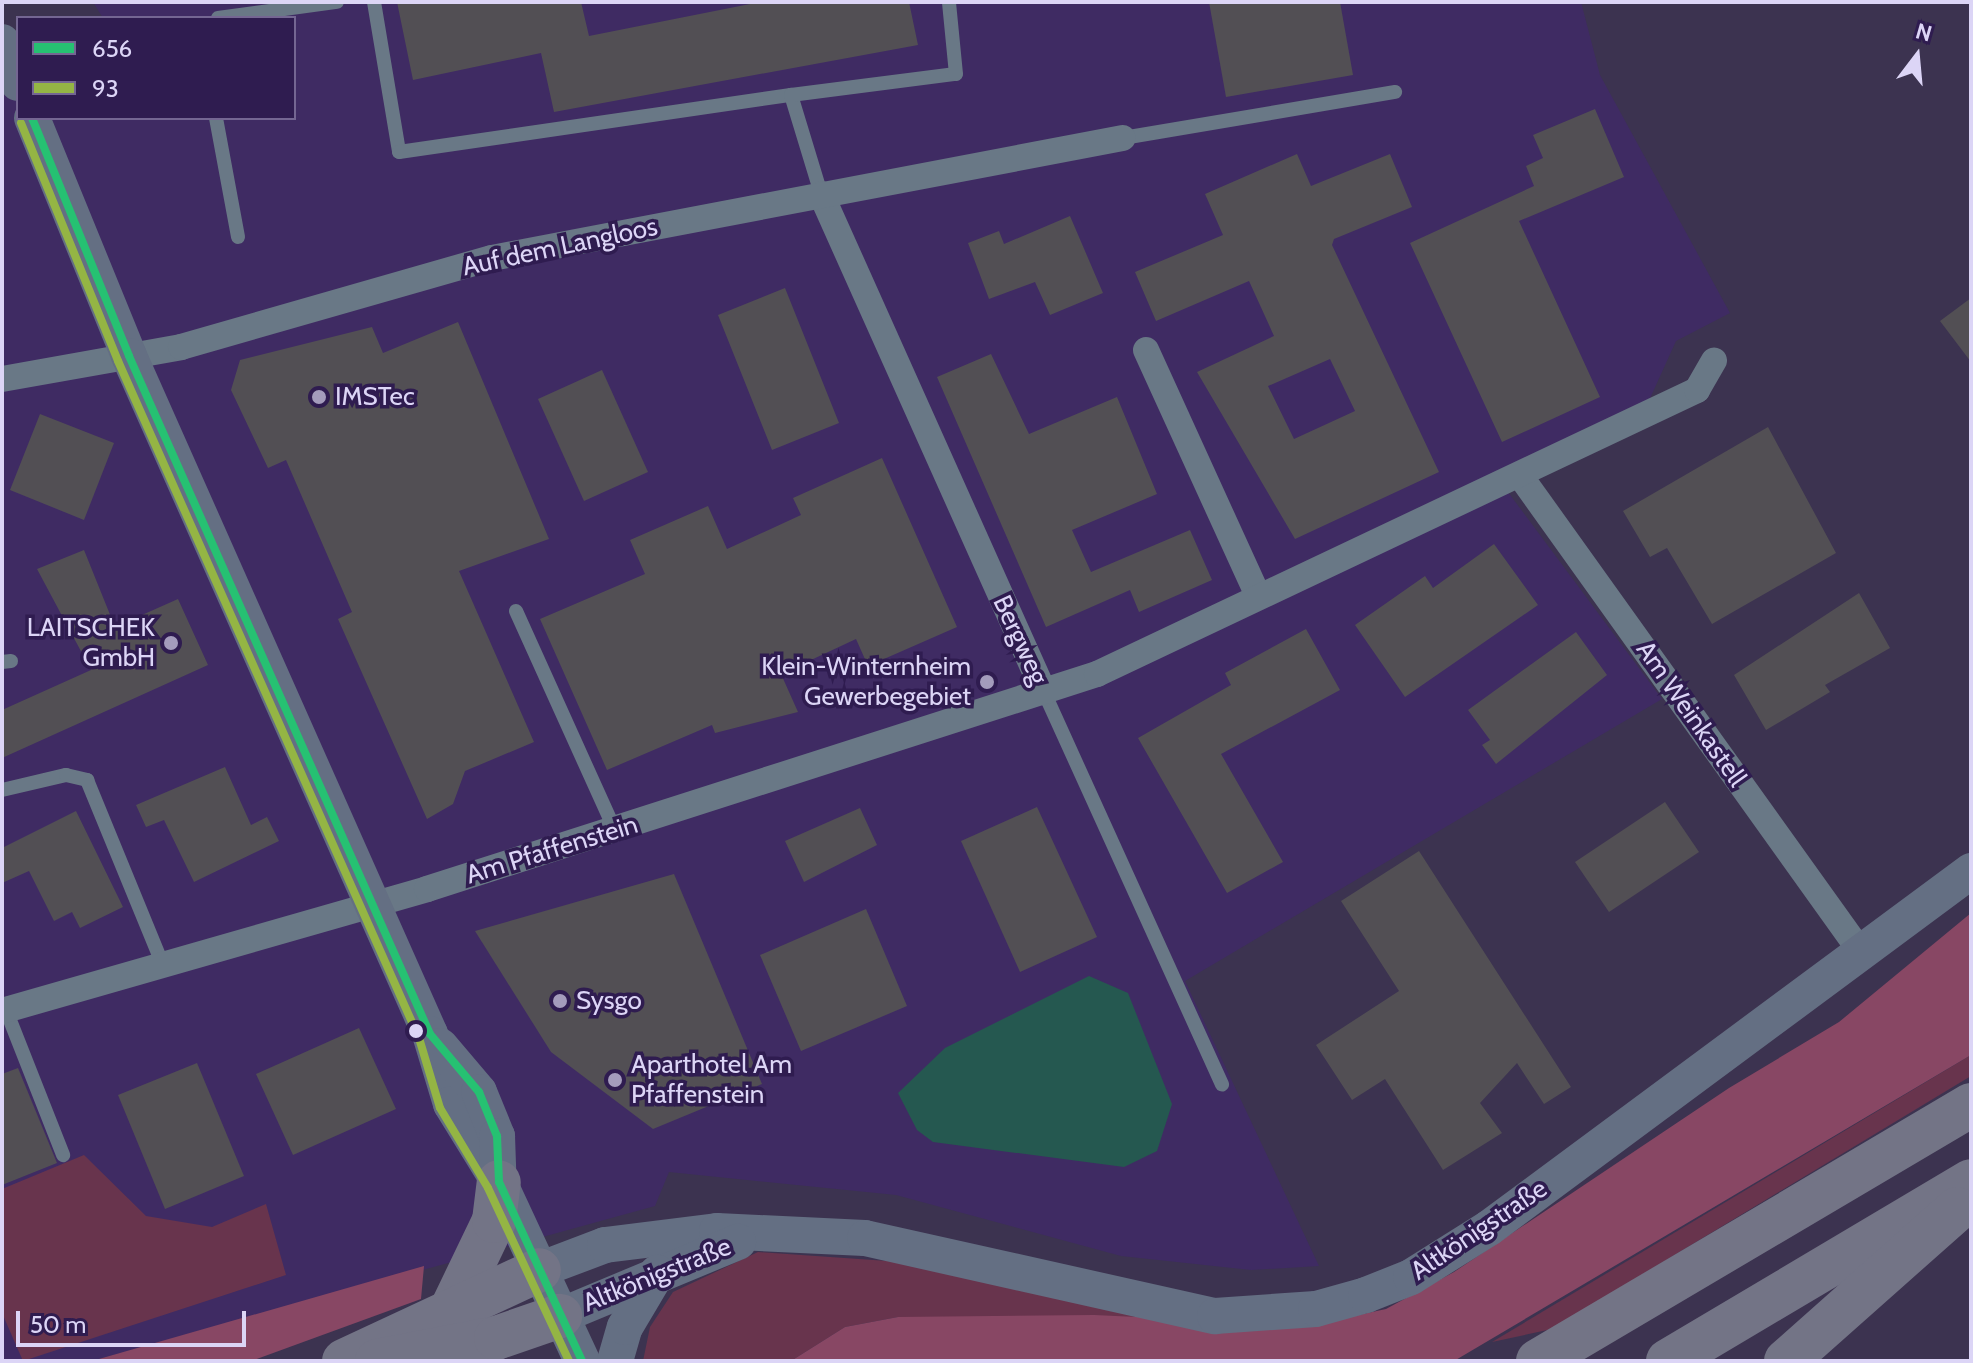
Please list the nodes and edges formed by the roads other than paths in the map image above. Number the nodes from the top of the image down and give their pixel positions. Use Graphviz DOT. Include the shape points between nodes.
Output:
graph roads {
  1 [pos="337,2"];
  2 [pos="374,2"];
  3 [pos="949,2"];
  4 [pos="233,16"];
  5 [pos="2,42"];
  6 [pos="16,78"];
  7 [pos="1395,92"];
  8 [pos="791,95"];
  9 [pos="33,120"];
  10 [pos="216,120"];
  11 [pos="1123,138"];
  12 [pos="821,194"];
  13 [pos="238,237"];
  14 [pos="1146,350"];
  15 [pos="129,356"];
  16 [pos="1714,361"];
  17 [pos="2,379"];
  18 [pos="1521,477"];
  19 [pos="1258,596"];
  20 [pos="516,611"];
  21 [pos="1044,692"];
  22 [pos="2,790"];
  23 [pos="615,830"];
  24 [pos="1971,871"];
  25 [pos="372,902"];
  26 [pos="1861,952"];
  27 [pos="162,963"];
  28 [pos="4,1011"];
  29 [pos="1222,1084"];
  30 [pos="1971,1105"];
  31 [pos="63,1155"];
  32 [pos="1971,1181"];
  33 [pos="499,1182"];
  34 [pos="1971,1196"];
  35 [pos="755,1237"];
  36 [pos="539,1270"];
  37 [pos="657,1273"];
  38 [pos="454,1304"];
  39 [pos="560,1316"];
  40 [pos="344,1361"];
  41 [pos="377,1361"];
  42 [pos="582,1361"];
  43 [pos="615,1361"];
  44 [pos="1538,1361"];
  45 [pos="1668,1361"];
  46 [pos="1786,1361"];
  1 -- 4 [label="lane"];
  2 -- 8 [label="lane" via="399,152"];
  3 -- 8 [label="lane" via="956,74"];
  5 -- 6 [label="street"];
  7 -- 11 [label="lane"];
  8 -- 12 [label="lane"];
  9 -- 15 [label="street"];
  10 -- 13 [label="lane"];
  11 -- 12 [label="street, Auf dem Langloos"];
  12 -- 15 [label="street, Auf dem Langloos" via="492,258"];
  12 -- 21 [label="street, Bergweg"];
  14 -- 19 [label="street"];
  15 -- 17 [label="street, Auf dem Langloos"];
  15 -- 25 [label="street"];
  16 -- 18 [label="street" via="1697,390"];
  18 -- 19 [label="street"];
  18 -- 26 [label="street, Am Weinkastell"];
  19 -- 21 [label="street, Am Pfaffenstein" via="1097,674"];
  20 -- 23 [label="lane"];
  21 -- 23 [label="street, Am Pfaffenstein"];
  21 -- 29 [label="lane, Bergweg"];
  22 -- 27 [label="lane" via="66,775 87,780"];
  23 -- 25 [label="street, Am Pfaffenstein"];
  24 -- 26 [label="street, Altkönigstraße"];
  25 -- 27 [label="street, Am Pfaffenstein"];
  25 -- 33 [label="street" via="430,1034 451,1104"];
  26 -- 35 [label="street, Altkönigstraße" via="1452,1254 1378,1291 1316,1309 1261,1316 1187,1312 865,1238"];
  27 -- 28 [label="street, Am Pfaffenstein"];
  28 -- 31 [label="lane"];
  30 -- 44 [label="highway"];
  32 -- 45 [label="highway"];
  33 -- 36 [label="street"];
  33 -- 38 [label="highway" via="494,1221"];
  34 -- 46 [label="highway" via="1893,1273"];
  35 -- 36 [label="street, Altkönigstraße" via="717,1231 634,1239"];
  35 -- 37 [label="street, Altkönigstraße"];
  36 -- 38 [label="highway"];
  36 -- 39 [label="street"];
  37 -- 39 [label="street, Altkönigstraße"];
  37 -- 43 [label="street" via="625,1327"];
  38 -- 40 [label="highway"];
  39 -- 41 [label="highway" via="496,1338"];
  39 -- 42 [label="street"];
}
